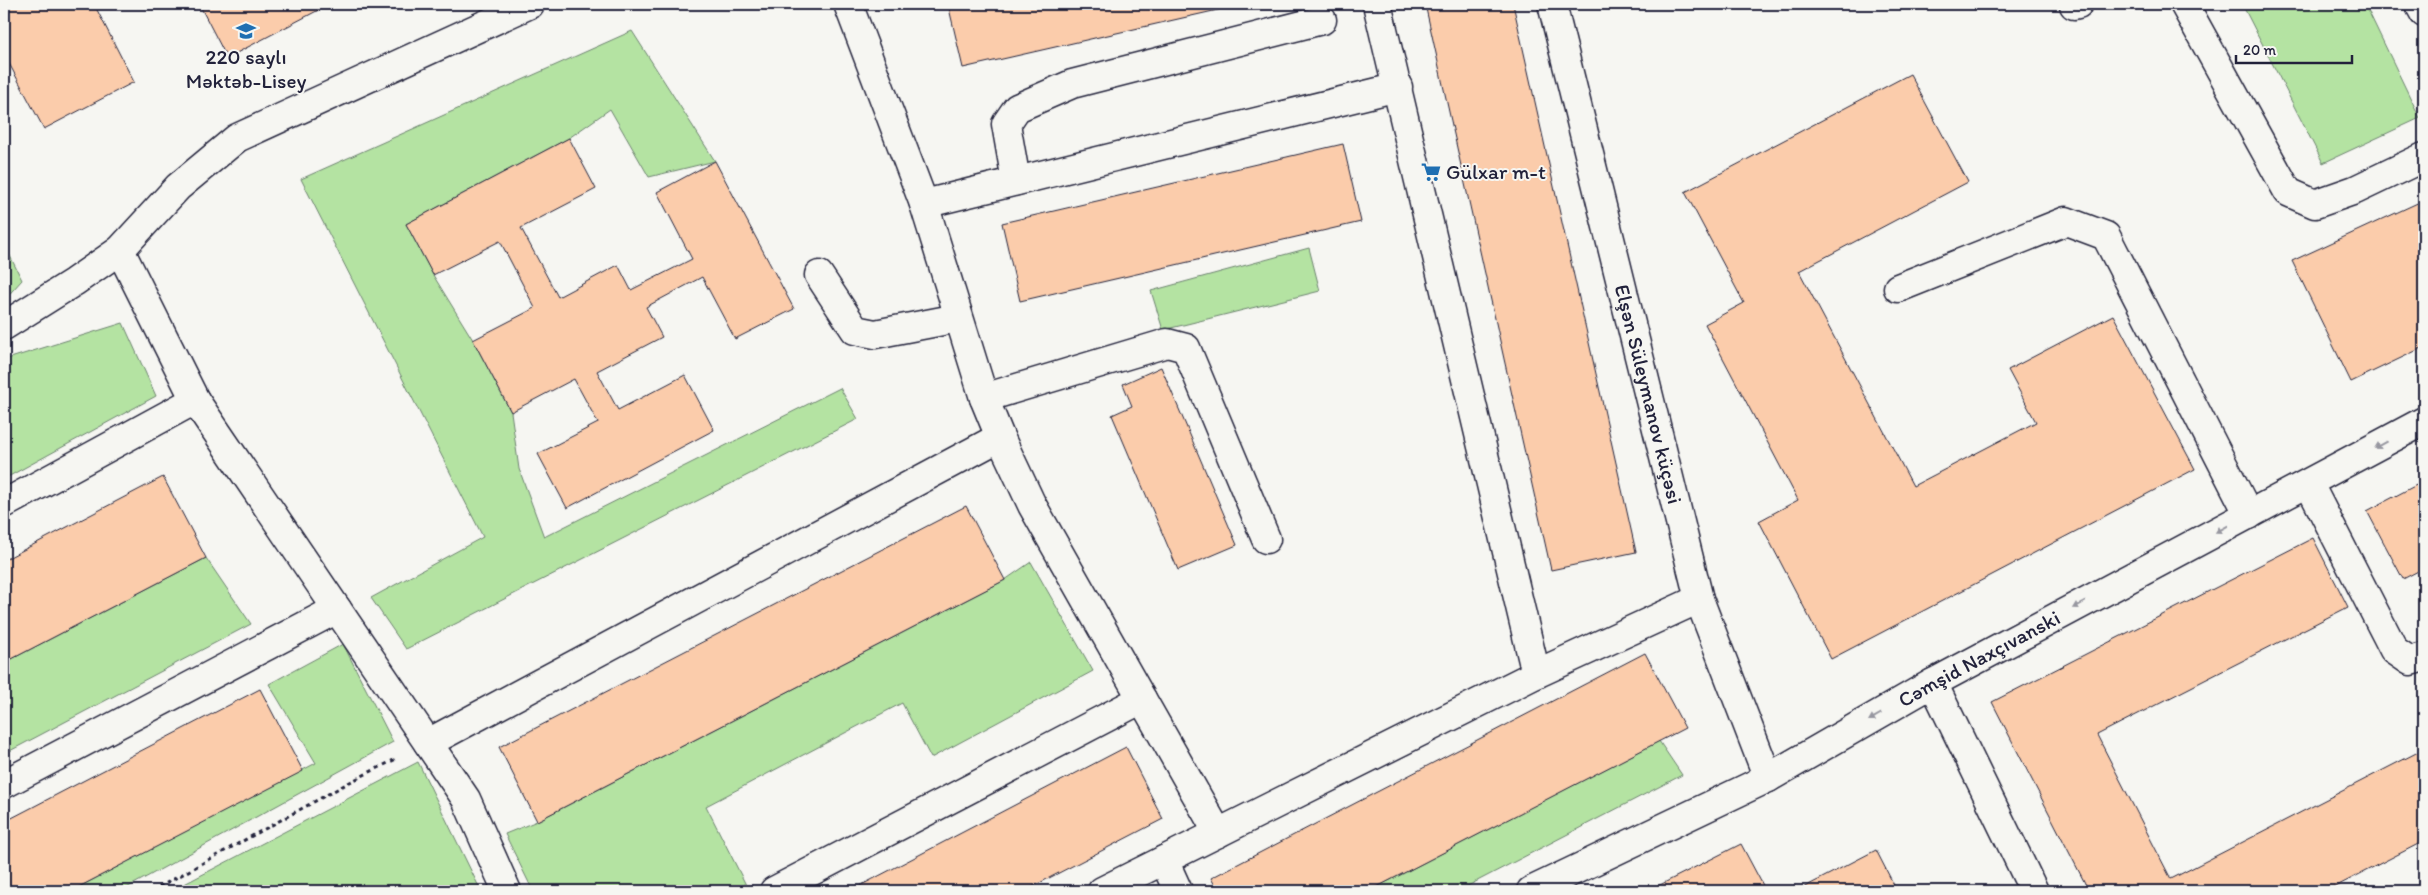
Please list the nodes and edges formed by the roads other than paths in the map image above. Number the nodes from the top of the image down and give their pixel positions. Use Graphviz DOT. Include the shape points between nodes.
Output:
graph roads {
  1 [pos="530,4"];
  2 [pos="848,4"];
  3 [pos="1377,4"];
  4 [pos="1552,4"];
  5 [pos="2184,4"];
  6 [pos="2418,4"];
  7 [pos="2424,13"];
  8 [pos="1322,20"];
  9 [pos="1398,86"];
  10 [pos="2424,157"];
  11 [pos="1016,181"];
  12 [pos="924,204"];
  13 [pos="120,250"];
  14 [pos="819,275"];
  15 [pos="1898,288"];
  16 [pos="958,318"];
  17 [pos="4,326"];
  18 [pos="984,398"];
  19 [pos="195,400"];
  20 [pos="2424,421"];
  21 [pos="1000,437"];
  22 [pos="2309,484"];
  23 [pos="4,504"];
  24 [pos="2249,515"];
  25 [pos="1266,539"];
  26 [pos="1698,599"];
  27 [pos="337,609"];
  28 [pos="2424,657"];
  29 [pos="1536,674"];
  30 [pos="1933,684"];
  31 [pos="1142,699"];
  32 [pos="428,743"];
  33 [pos="1768,778"];
  34 [pos="4,784"];
  35 [pos="1218,833"];
  36 [pos="1164,860"];
  37 [pos="507,891"];
  38 [pos="774,891"];
  39 [pos="1102,891"];
  40 [pos="1178,891"];
  41 [pos="1531,891"];
  42 [pos="2034,891"];
  1 -- 13 [label="street" via="237,138 178,187"];
  2 -- 12 [label="street"];
  3 -- 9 [label="street"];
  4 -- 26 [label="street, Elşən Süleymanov küçəsi"];
  5 -- 10 [label="street" via="2288,192 2315,204 2355,190"];
  6 -- 7 [label="street"];
  8 -- 11 [label="street" via="1072,84 1017,108 1006,124"];
  9 -- 11 [label="street"];
  9 -- 29 [label="street"];
  11 -- 12 [label="street"];
  12 -- 16 [label="street"];
  13 -- 17 [label="street"];
  13 -- 19 [label="street"];
  14 -- 16 [label="street" via="855,330 875,334"];
  15 -- 24 [label="street" via="2066,222 2106,236"];
  16 -- 18 [label="street"];
  18 -- 21 [label="street"];
  18 -- 25 [label="street" via="1167,343 1186,348"];
  19 -- 23 [label="street"];
  19 -- 27 [label="street"];
  20 -- 22 [label="street, Cəmşid Naxçıvanski, one-way"];
  21 -- 31 [label="street" via="1032,505"];
  21 -- 32 [label="street"];
  22 -- 24 [label="street, Cəmşid Naxçıvanski"];
  22 -- 28 [label="street" via="2394,650 2410,661"];
  24 -- 30 [label="street, Cəmşid Naxçıvanski, one-way"];
  26 -- 29 [label="street"];
  26 -- 33 [label="street, Elşən Süleymanov küçəsi"];
  27 -- 32 [label="street"];
  27 -- 34 [label="street"];
  29 -- 35 [label="street"];
  30 -- 33 [label="street, Cəmşid Naxçıvanski, one-way"];
  30 -- 42 [label="street"];
  31 -- 35 [label="street"];
  31 -- 38 [label="street"];
  32 -- 37 [label="street" via="466,799"];
  33 -- 41 [label="street, Cəmşid Naxçıvanski"];
  35 -- 36 [label="street"];
  36 -- 39 [label="street"];
  36 -- 40 [label="street"];
}
